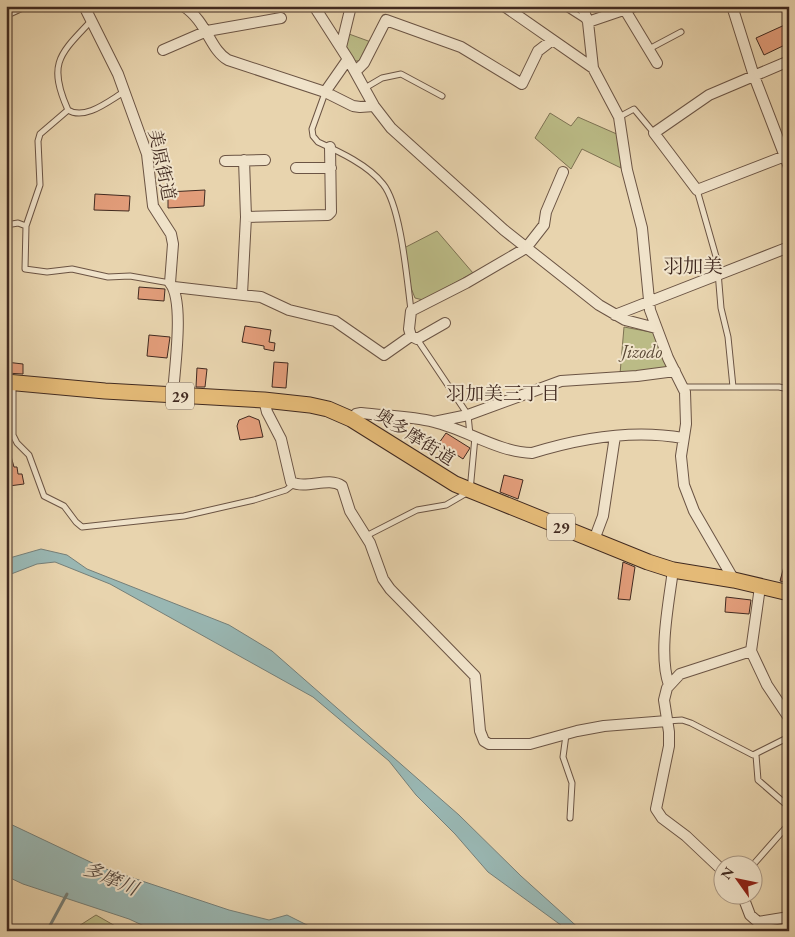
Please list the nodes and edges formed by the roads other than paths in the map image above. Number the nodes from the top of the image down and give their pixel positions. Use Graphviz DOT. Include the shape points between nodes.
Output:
graph roads {
  1 [pos="21,6"];
  2 [pos="84,6"];
  3 [pos="183,6"];
  4 [pos="314,6"];
  5 [pos="351,6"];
  6 [pos="504,6"];
  7 [pos="563,6"];
  8 [pos="732,6"];
  9 [pos="630,8"];
  10 [pos="582,10"];
  11 [pos="6,13"];
  12 [pos="281,18"];
  13 [pos="91,21"];
  14 [pos="588,22"];
  15 [pos="207,31"];
  16 [pos="681,32"];
  17 [pos="551,41"];
  18 [pos="341,46"];
  19 [pos="649,49"];
  20 [pos="163,50"];
  21 [pos="348,59"];
  22 [pos="789,61"];
  23 [pos="657,63"];
  24 [pos="594,68"];
  25 [pos="356,72"];
  26 [pos="754,76"];
  27 [pos="365,88"];
  28 [pos="124,92"];
  29 [pos="325,92"];
  30 [pos="442,96"];
  31 [pos="374,106"];
  32 [pos="68,110"];
  33 [pos="619,117"];
  34 [pos="654,133"];
  35 [pos="330,147"];
  36 [pos="785,156"];
  37 [pos="244,160"];
  38 [pos="265,160"];
  39 [pos="225,161"];
  40 [pos="789,167"];
  41 [pos="296,168"];
  42 [pos="331,168"];
  43 [pos="563,172"];
  44 [pos="697,190"];
  45 [pos="246,217"];
  46 [pos="6,218"];
  47 [pos="8,225"];
  48 [pos="26,226"];
  49 [pos="526,248"];
  50 [pos="789,248"];
  51 [pos="718,274"];
  52 [pos="172,285"];
  53 [pos="242,294"];
  54 [pos="651,301"];
  55 [pos="411,311"];
  56 [pos="615,315"];
  57 [pos="445,323"];
  58 [pos="656,328"];
  59 [pos="414,338"];
  60 [pos="675,371"];
  61 [pos="10,382"];
  62 [pos="684,387"];
  63 [pos="733,387"];
  64 [pos="789,389"];
  65 [pos="172,395"];
  66 [pos="264,400"];
  67 [pos="468,415"];
  68 [pos="351,419"];
  69 [pos="433,422"];
  70 [pos="473,436"];
  71 [pos="615,436"];
  72 [pos="683,438"];
  73 [pos="294,484"];
  74 [pos="470,491"];
  75 [pos="366,536"];
  76 [pos="594,540"];
  77 [pos="673,570"];
  78 [pos="734,580"];
  79 [pos="760,587"];
  80 [pos="789,593"];
  81 [pos="751,651"];
  82 [pos="669,685"];
  83 [pos="789,718"];
  84 [pos="667,721"];
  85 [pos="566,734"];
  86 [pos="789,737"];
  87 [pos="756,755"];
  88 [pos="789,807"];
  89 [pos="570,818"];
  90 [pos="789,824"];
  91 [pos="762,855"];
  92 [pos="712,861"];
  93 [pos="746,904"];
  94 [pos="789,917"];
  95 [pos="756,926"];
  1 -- 11 [label="street"];
  2 -- 13 [label="street, 美原街道"];
  3 -- 15 [label="street"];
  4 -- 18 [label="street"];
  5 -- 18 [label="street"];
  6 -- 17 [label="street"];
  7 -- 10 [label="lane"];
  8 -- 26 [label="street"];
  9 -- 14 [label="street"];
  9 -- 19 [label="street"];
  10 -- 14 [label="street"];
  12 -- 15 [label="street"];
  13 -- 28 [label="street, 美原街道"];
  13 -- 32 [label="lane" via="62,53 59,62 60,86"];
  14 -- 24 [label="street"];
  15 -- 20 [label="street"];
  15 -- 29 [label="street" via="218,52 228,60"];
  16 -- 19 [label="lane"];
  17 -- 24 [label="street"];
  17 -- 25 [label="street" via="538,51 522,84 461,47 386,20"];
  18 -- 21 [label="street"];
  19 -- 23 [label="street"];
  21 -- 25 [label="street"];
  21 -- 29 [label="street"];
  22 -- 26 [label="street"];
  24 -- 33 [label="street"];
  25 -- 27 [label="street"];
  26 -- 34 [label="street" via="709,95"];
  26 -- 36 [label="street"];
  27 -- 30 [label="lane" via="382,78 402,74"];
  27 -- 31 [label="street"];
  28 -- 32 [label="lane" via="98,108 76,114"];
  28 -- 52 [label="street, 美原街道" via="147,154 153,206 174,244"];
  29 -- 31 [label="street" via="360,107"];
  29 -- 35 [label="lane" via="312,129 318,142"];
  31 -- 49 [label="street" via="391,128"];
  32 -- 48 [label="lane" via="40,134 40,185"];
  33 -- 34 [label="lane" via="634,109"];
  33 -- 54 [label="street" via="627,170 642,228"];
  34 -- 44 [label="street"];
  35 -- 42 [label="street"];
  35 -- 55 [label="lane" via="383,184 400,231"];
  36 -- 40 [label="street"];
  36 -- 44 [label="street"];
  37 -- 38 [label="street"];
  37 -- 39 [label="street"];
  37 -- 45 [label="street"];
  41 -- 42 [label="street"];
  42 -- 45 [label="street" via="331,212 328,215"];
  43 -- 49 [label="street" via="546,212 544,225"];
  44 -- 51 [label="lane"];
  45 -- 53 [label="street"];
  46 -- 47 [label="lane"];
  47 -- 48 [label="lane" via="18,223"];
  48 -- 52 [label="lane" via="25,269 47,272 72,269"];
  49 -- 55 [label="street"];
  49 -- 56 [label="street"];
  50 -- 51 [label="street"];
  51 -- 54 [label="street"];
  51 -- 63 [label="lane"];
  52 -- 53 [label="street"];
  52 -- 65 [label="street, 美原街道" via="178,314"];
  53 -- 59 [label="street" via="335,321 384,355"];
  54 -- 56 [label="street"];
  54 -- 58 [label="street" via="650,310"];
  55 -- 59 [label="street" via="409,329"];
  56 -- 58 [label="street"];
  57 -- 59 [label="street"];
  58 -- 60 [label="street"];
  59 -- 67 [label="lane"];
  60 -- 62 [label="street"];
  60 -- 67 [label="street" via="561,381"];
  61 -- 65 [label="main road, 奥多摩街道 / 29"];
  61 -- 73 [label="lane" via="14,439 29,455 44,496 64,506 82,527 176,518 254,500 286,490"];
  62 -- 63 [label="lane"];
  62 -- 72 [label="street" via="687,419"];
  63 -- 64 [label="lane" via="779,386"];
  65 -- 66 [label="main road, 奥多摩街道 / 29"];
  66 -- 68 [label="main road, 奥多摩街道 / 29" via="310,405"];
  66 -- 73 [label="street" via="281,439"];
  67 -- 69 [label="street"];
  67 -- 70 [label="lane"];
  68 -- 69 [label="street" via="361,413"];
  68 -- 74 [label="main road, 奥多摩街道 / 29"];
  69 -- 70 [label="street"];
  70 -- 71 [label="street" via="532,453 580,440"];
  70 -- 74 [label="lane"];
  71 -- 72 [label="street"];
  71 -- 76 [label="street" via="603,516"];
  72 -- 78 [label="street" via="682,470 686,493"];
  73 -- 75 [label="street" via="339,484"];
  74 -- 75 [label="lane" via="446,505 417,510"];
  74 -- 76 [label="main road, 奥多摩街道 / 29"];
  75 -- 85 [label="street" via="390,589 475,676 480,731 484,741 492,745 530,744"];
  76 -- 77 [label="main road, 奥多摩街道 / 29"];
  77 -- 78 [label="main road, 奥多摩街道 / 29"];
  77 -- 82 [label="street" via="665,640"];
  78 -- 79 [label="main road, 奥多摩街道 / 29"];
  79 -- 80 [label="main road, 奥多摩街道 / 29"];
  79 -- 81 [label="street"];
  81 -- 82 [label="street" via="680,674"];
  81 -- 83 [label="street" via="767,685"];
  82 -- 84 [label="street" via="664,700"];
  84 -- 85 [label="street" via="612,725"];
  84 -- 87 [label="lane" via="691,723"];
  84 -- 92 [label="street" via="669,746 656,809 662,818"];
  85 -- 89 [label="lane" via="563,756 572,783"];
  86 -- 87 [label="lane"];
  87 -- 88 [label="lane" via="758,780"];
  90 -- 91 [label="lane"];
  93 -- 95 [label="street"];
  94 -- 95 [label="street" via="761,922"];
}
